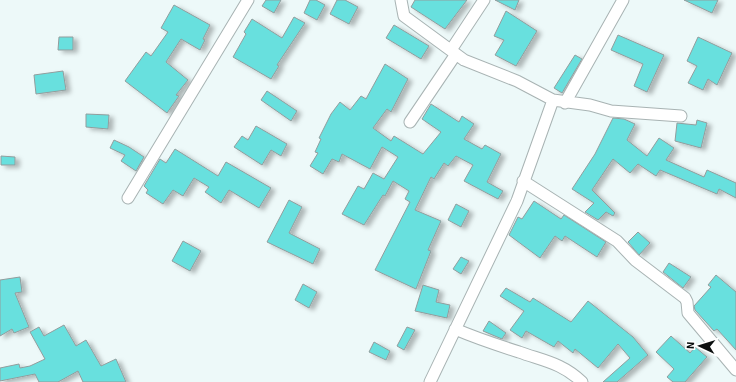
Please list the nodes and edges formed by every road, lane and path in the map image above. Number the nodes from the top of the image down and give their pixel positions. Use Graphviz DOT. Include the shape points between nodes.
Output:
graph roads {
  1 [pos="248,0"];
  2 [pos="401,0"];
  3 [pos="484,0"];
  4 [pos="624,0"];
  5 [pos="454,52"];
  6 [pos="553,100"];
  7 [pos="565,103"];
  8 [pos="681,116"];
  9 [pos="410,122"];
  10 [pos="523,181"];
  11 [pos="128,198"];
  12 [pos="455,329"];
  13 [pos="736,370"];
  14 [pos="430,382"];
  15 [pos="582,382"];
  1 -- 11 [label="street"];
  2 -- 5 [label="street" via="404,16"];
  3 -- 5 [label="street"];
  4 -- 7 [label="street"];
  5 -- 6 [label="street" via="464,60 517,81"];
  5 -- 9 [label="street"];
  6 -- 7 [label="street"];
  6 -- 10 [label="street"];
  7 -- 8 [label="street" via="590,105 611,111"];
  10 -- 12 [label="street" via="506,225"];
  10 -- 13 [label="street" via="617,241 635,260 685,298 688,313"];
  12 -- 14 [label="street"];
  12 -- 15 [label="street" via="528,356 552,362 571,371"];
}
